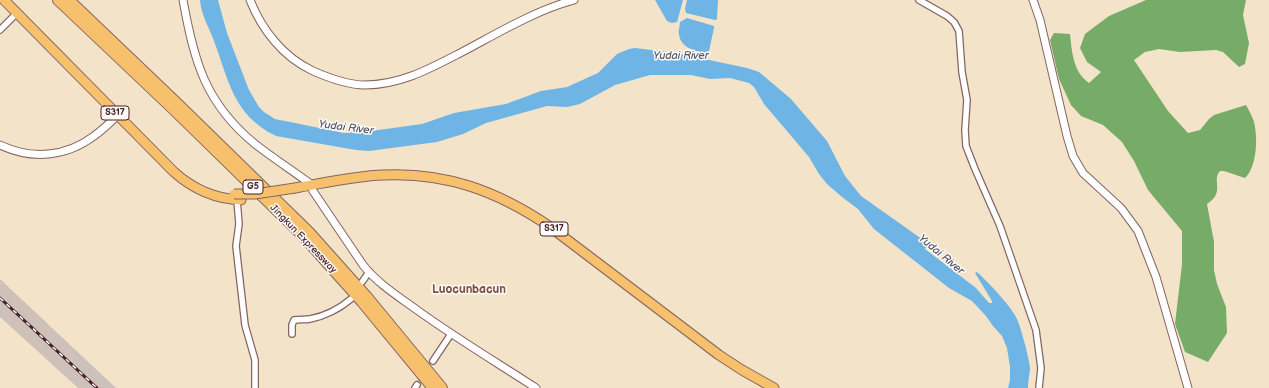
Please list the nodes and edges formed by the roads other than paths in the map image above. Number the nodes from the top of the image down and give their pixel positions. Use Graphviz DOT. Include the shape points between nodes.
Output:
graph roads {
  1 [pos="4,0"];
  2 [pos="12,0"];
  3 [pos="58,0"];
  4 [pos="68,0"];
  5 [pos="183,0"];
  6 [pos="574,0"];
  7 [pos="919,0"];
  8 [pos="1033,0"];
  9 [pos="252,1"];
  10 [pos="16,13"];
  11 [pos="0,30"];
  12 [pos="120,114"];
  13 [pos="0,145"];
  14 [pos="312,188"];
  15 [pos="237,198"];
  16 [pos="369,272"];
  17 [pos="362,282"];
  18 [pos="351,299"];
  19 [pos="292,334"];
  20 [pos="451,334"];
  21 [pos="389,335"];
  22 [pos="433,361"];
  23 [pos="255,388"];
  24 [pos="427,388"];
  25 [pos="433,388"];
  26 [pos="444,388"];
  27 [pos="536,388"];
  28 [pos="761,388"];
  29 [pos="774,388"];
  30 [pos="1039,388"];
  31 [pos="1188,388"];
  1 -- 10 [label="main road, S317"];
  2 -- 12 [label="main road, S317"];
  3 -- 21 [label="highway, Jingkun Expressway / G5" via="304,237"];
  4 -- 26 [label="highway, Jingkun Expressway / G5" via="309,232"];
  5 -- 14 [label="street" via="197,62 225,114 242,132"];
  6 -- 9 [label="street" via="528,18 422,72 394,82 366,85 333,79 295,61 269,34"];
  7 -- 30 [label="street" via="947,16 959,31 967,100 966,146 1000,226 1036,330 1041,368"];
  8 -- 31 [label="street" via="1074,156 1083,173 1121,208 1138,231 1156,277"];
  10 -- 11 [label="street"];
  10 -- 12 [label="main road, S317"];
  12 -- 13 [label="street" via="88,140 59,153 28,154"];
  12 -- 15 [label="main road, S317" via="185,174 198,183"];
  14 -- 15 [label="main road, S317" via="265,198"];
  14 -- 16 [label="street"];
  14 -- 28 [label="main road, S317" via="402,181 432,183 489,199 546,230 716,360"];
  14 -- 29 [label="main road, S317" via="372,176 402,175 457,182 491,194 549,226 719,355"];
  15 -- 23 [label="street" via="239,224 236,246 244,324 255,360"];
  16 -- 17 [label="street"];
  16 -- 20 [label="street" via="383,286"];
  18 -- 19 [label="street" via="327,314 312,319 294,320"];
  20 -- 22 [label="street"];
  20 -- 27 [label="street"];
  21 -- 24 [label="highway"];
  21 -- 25 [label="highway, Jingkun Expressway / G5"];
}
